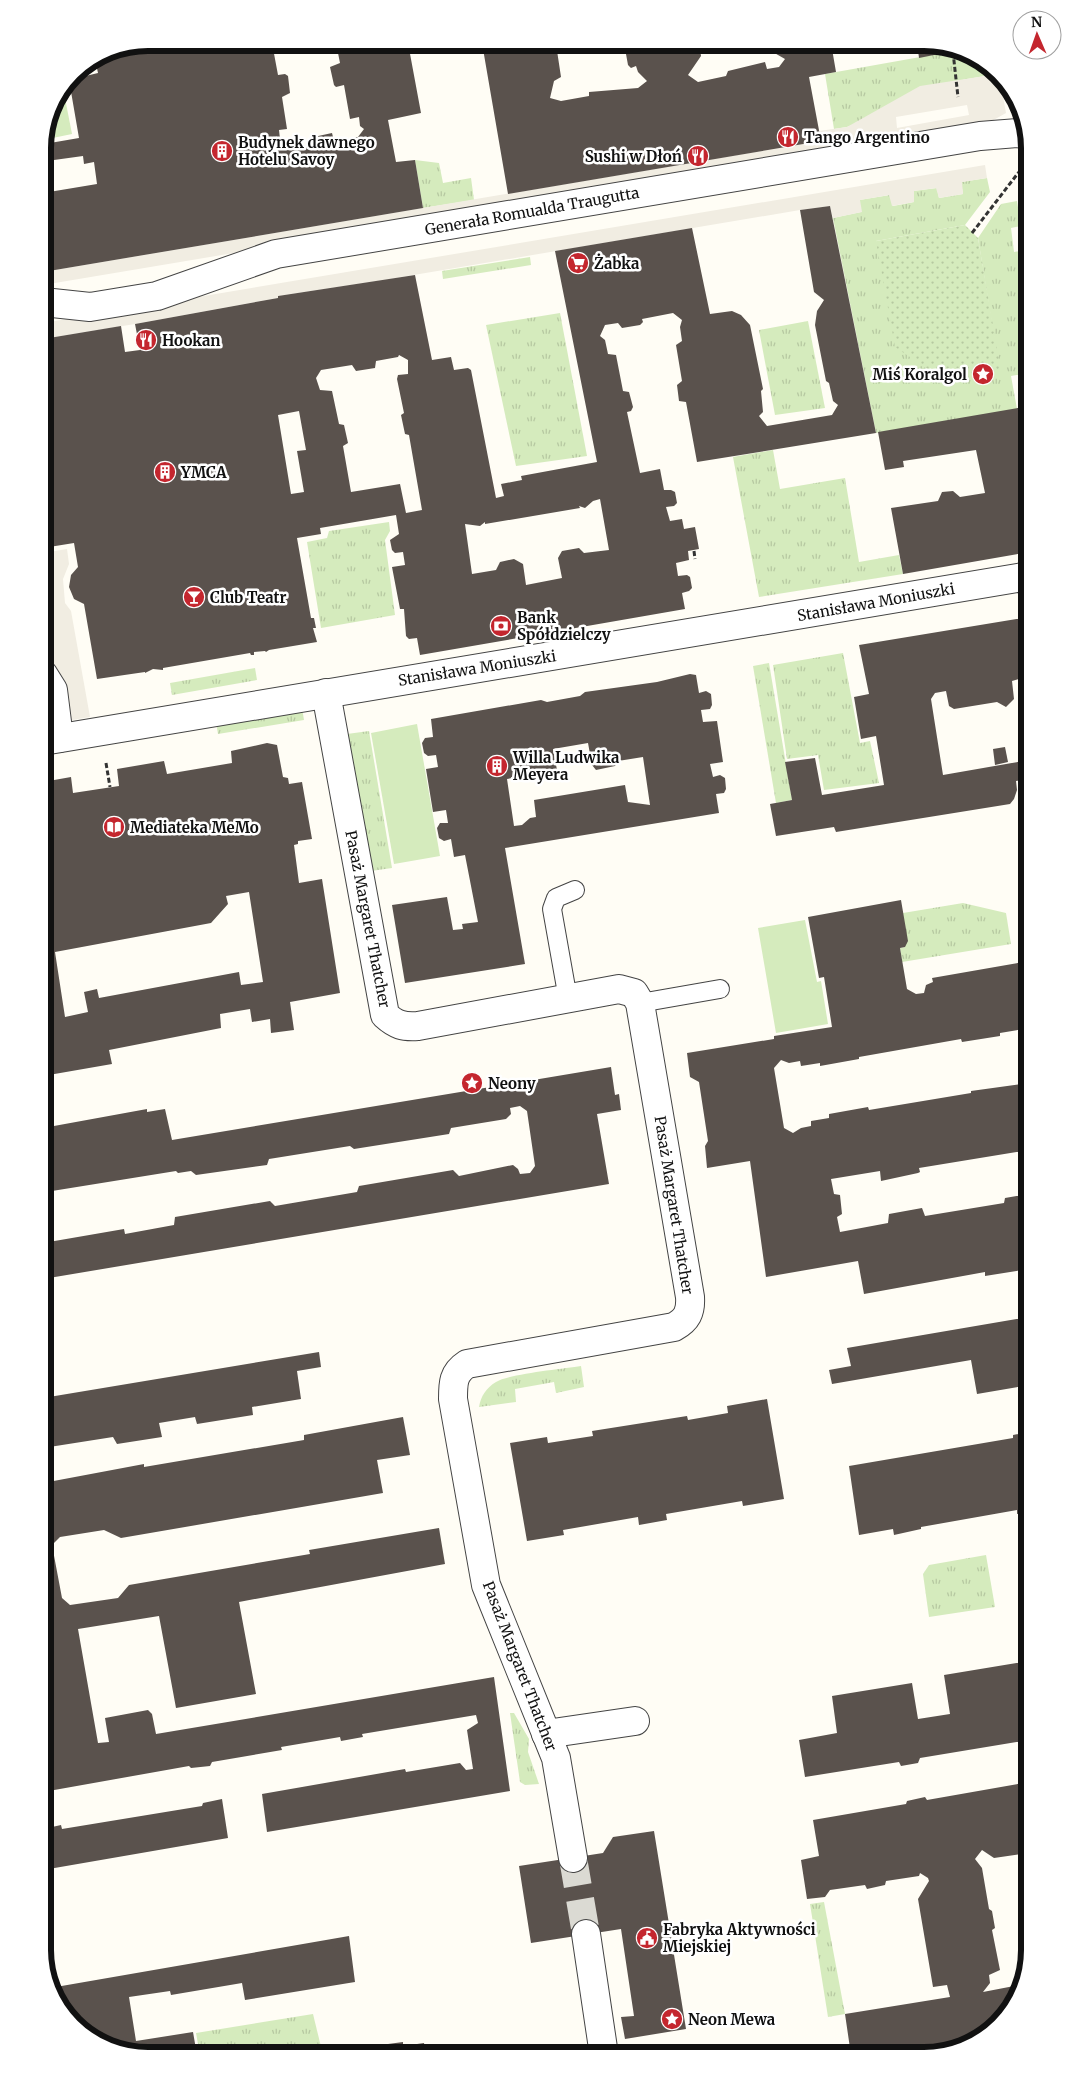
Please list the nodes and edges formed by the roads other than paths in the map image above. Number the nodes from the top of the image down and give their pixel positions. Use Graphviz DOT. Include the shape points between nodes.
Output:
graph roads {
  1 [pos="1020,133"];
  2 [pos="51,303"];
  3 [pos="1021,577"];
  4 [pos="51,687"];
  5 [pos="326,693"];
  6 [pos="51,739"];
  7 [pos="575,890"];
  8 [pos="720,989"];
  9 [pos="568,999"];
  10 [pos="640,1003"];
  11 [pos="634,1721"];
  12 [pos="546,1734"];
  13 [pos="573,1858"];
  14 [pos="586,1934"];
  15 [pos="603,2047"];
  1 -- 2 [label="street, Generała Romualda Traugutta" via="980,136 276,254 157,296 90,307"];
  3 -- 5 [label="street, Stanisława Moniuszki"];
  4 -- 6 [label="street"];
  5 -- 6 [label="street, Stanisława Moniuszki"];
  5 -- 9 [label="street, Pasaż Margaret Thatcher" via="386,1015 395,1024 406,1027"];
  7 -- 9 [label="lane" via="556,898 552,909"];
  8 -- 10 [label="lane"];
  9 -- 10 [label="street, Pasaż Margaret Thatcher" via="619,989 634,993"];
  10 -- 12 [label="street, Pasaż Margaret Thatcher" via="690,1298 688,1315 674,1327 467,1364 458,1370 453,1384 486,1586"];
  11 -- 12 [label="street"];
  12 -- 13 [label="street, Pasaż Margaret Thatcher" via="559,1770"];
  14 -- 15 [label="street"];
}
